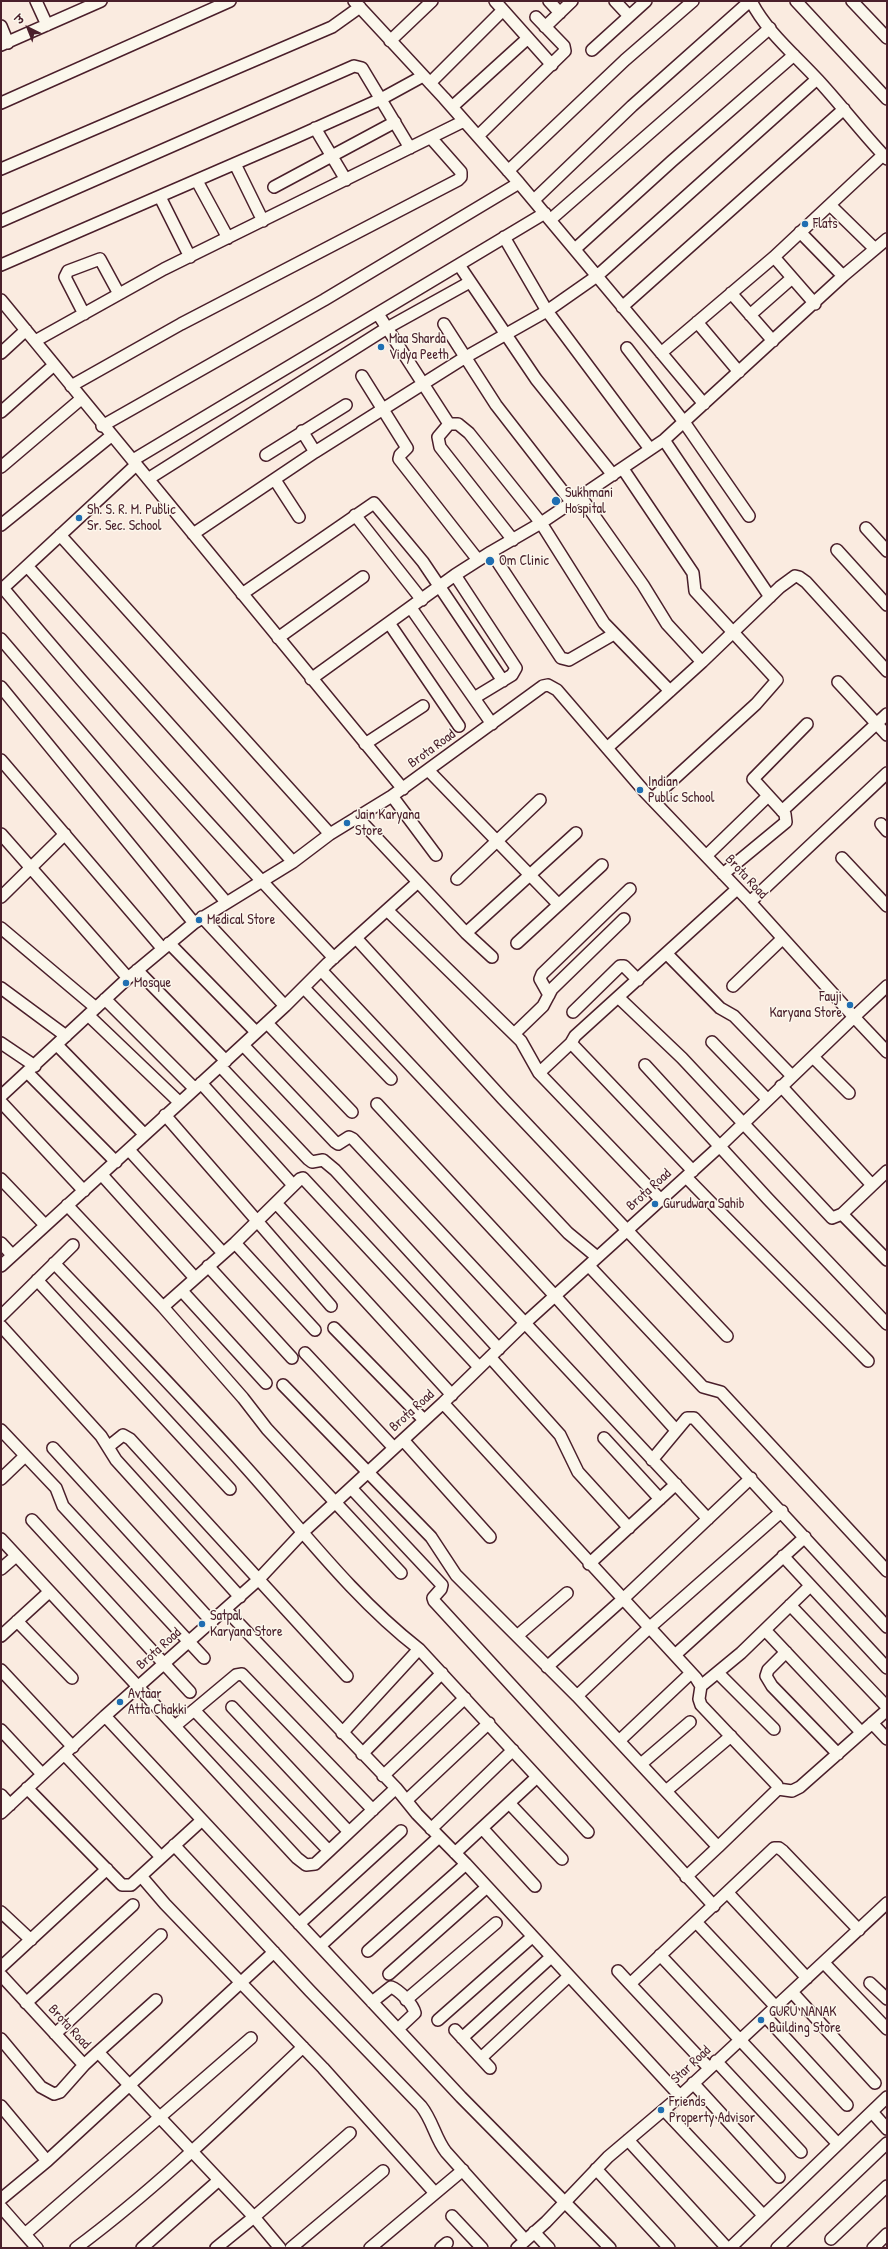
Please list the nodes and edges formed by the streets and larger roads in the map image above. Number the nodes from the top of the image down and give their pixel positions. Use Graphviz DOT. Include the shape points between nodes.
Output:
graph roads {
  1 [pos="36,1"];
  2 [pos="101,1"];
  3 [pos="230,1"];
  4 [pos="432,1"];
  5 [pos="495,1"];
  6 [pos="549,1"];
  7 [pos="572,1"];
  8 [pos="615,1"];
  9 [pos="646,1"];
  10 [pos="693,1"];
  11 [pos="750,1"];
  12 [pos="796,1"];
  13 [pos="852,1"];
  14 [pos="87,4"];
  15 [pos="357,4"];
  16 [pos="503,10"];
  17 [pos="560,13"];
  18 [pos="629,16"];
  19 [pos="536,17"];
  20 [pos="47,25"];
  21 [pos="1,26"];
  22 [pos="545,27"];
  23 [pos="770,28"];
  24 [pos="528,38"];
  25 [pos="887,38"];
  26 [pos="390,41"];
  27 [pos="4,44"];
  28 [pos="592,50"];
  29 [pos="794,55"];
  30 [pos="552,65"];
  31 [pos="426,79"];
  32 [pos="817,79"];
  33 [pos="887,98"];
  34 [pos="381,99"];
  35 [pos="1,103"];
  36 [pos="452,107"];
  37 [pos="844,109"];
  38 [pos="464,121"];
  39 [pos="395,122"];
  40 [pos="315,128"];
  41 [pos="478,136"];
  42 [pos="431,138"];
  43 [pos="410,148"];
  44 [pos="331,156"];
  45 [pos="885,157"];
  46 [pos="235,164"];
  47 [pos="1,169"];
  48 [pos="508,171"];
  49 [pos="346,180"];
  50 [pos="197,181"];
  51 [pos="519,183"];
  52 [pos="274,187"];
  53 [pos="160,197"];
  54 [pos="534,200"];
  55 [pos="830,205"];
  56 [pos="547,216"];
  57 [pos="1,221"];
  58 [pos="263,221"];
  59 [pos="800,232"];
  60 [pos="504,237"];
  61 [pos="228,238"];
  62 [pos="887,239"];
  63 [pos="575,249"];
  64 [pos="875,249"];
  65 [pos="190,257"];
  66 [pos="774,257"];
  67 [pos="1,265"];
  68 [pos="459,265"];
  69 [pos="597,276"];
  70 [pos="843,276"];
  71 [pos="792,278"];
  72 [pos="470,282"];
  73 [pos="731,293"];
  74 [pos="119,294"];
  75 [pos="1,300"];
  76 [pos="814,304"];
  77 [pos="622,307"];
  78 [pos="547,311"];
  79 [pos="84,314"];
  80 [pos="378,314"];
  81 [pos="750,315"];
  82 [pos="697,322"];
  83 [pos="444,324"];
  84 [pos="387,328"];
  85 [pos="26,330"];
  86 [pos="505,336"];
  87 [pos="35,341"];
  88 [pos="773,341"];
  89 [pos="627,348"];
  90 [pos="1,353"];
  91 [pos="662,353"];
  92 [pos="464,358"];
  93 [pos="54,365"];
  94 [pos="739,372"];
  95 [pos="362,376"];
  96 [pos="424,385"];
  97 [pos="71,386"];
  98 [pos="81,399"];
  99 [pos="704,404"];
  100 [pos="346,405"];
  101 [pos="383,410"];
  102 [pos="1,412"];
  103 [pos="684,422"];
  104 [pos="448,424"];
  105 [pos="102,426"];
  106 [pos="302,431"];
  107 [pos="112,436"];
  108 [pos="664,440"];
  109 [pos="650,449"];
  110 [pos="315,452"];
  111 [pos="266,455"];
  112 [pos="135,463"];
  113 [pos="1,467"];
  114 [pos="623,469"];
  115 [pos="613,475"];
  116 [pos="148,479"];
  117 [pos="274,480"];
  118 [pos="577,500"];
  119 [pos="355,515"];
  120 [pos="749,516"];
  121 [pos="299,517"];
  122 [pos="541,524"];
  123 [pos="1,525"];
  124 [pos="866,528"];
  125 [pos="193,534"];
  126 [pos="60,535"];
  127 [pos="513,540"];
  128 [pos="837,550"];
  129 [pos="887,551"];
  130 [pos="491,552"];
  131 [pos="478,560"];
  132 [pos="27,566"];
  133 [pos="455,575"];
  134 [pos="363,577"];
  135 [pos="440,586"];
  136 [pos="2,589"];
  137 [pos="242,594"];
  138 [pos="770,597"];
  139 [pos="422,600"];
  140 [pos="887,605"];
  141 [pos="411,608"];
  142 [pos="389,624"];
  143 [pos="733,632"];
  144 [pos="614,634"];
  145 [pos="278,638"];
  146 [pos="1,639"];
  147 [pos="702,662"];
  148 [pos="887,672"];
  149 [pos="311,678"];
  150 [pos="503,680"];
  151 [pos="838,682"];
  152 [pos="1,687"];
  153 [pos="670,691"];
  154 [pos="474,698"];
  155 [pos="423,706"];
  156 [pos="887,714"];
  157 [pos="492,724"];
  158 [pos="807,724"];
  159 [pos="876,724"];
  160 [pos="459,726"];
  161 [pos="887,735"];
  162 [pos="365,744"];
  163 [pos="607,748"];
  164 [pos="1,760"];
  165 [pos="428,770"];
  166 [pos="887,773"];
  167 [pos="403,788"];
  168 [pos="392,796"];
  169 [pos="768,796"];
  170 [pos="652,799"];
  171 [pos="540,800"];
  172 [pos="782,811"];
  173 [pos="358,817"];
  174 [pos="576,833"];
  175 [pos="1,834"];
  176 [pos="65,834"];
  177 [pos="330,834"];
  178 [pos="497,839"];
  179 [pos="436,855"];
  180 [pos="706,856"];
  181 [pos="842,858"];
  182 [pos="293,862"];
  183 [pos="602,865"];
  184 [pos="30,868"];
  185 [pos="530,874"];
  186 [pos="723,874"];
  187 [pos="457,879"];
  188 [pos="261,881"];
  189 [pos="418,882"];
  190 [pos="630,889"];
  191 [pos="737,889"];
  192 [pos="1,898"];
  193 [pos="226,902"];
  194 [pos="750,902"];
  195 [pos="558,904"];
  196 [pos="887,906"];
  197 [pos="388,911"];
  198 [pos="624,919"];
  199 [pos="198,920"];
  200 [pos="1,928"];
  201 [pos="466,933"];
  202 [pos="356,938"];
  203 [pos="782,939"];
  204 [pos="517,944"];
  205 [pos="166,946"];
  206 [pos="667,954"];
  207 [pos="492,957"];
  208 [pos="334,958"];
  209 [pos="137,970"];
  210 [pos="321,970"];
  211 [pos="128,978"];
  212 [pos="638,980"];
  213 [pos="733,986"];
  214 [pos="887,986"];
  215 [pos="1,988"];
  216 [pos="304,988"];
  217 [pos="549,995"];
  218 [pos="618,997"];
  219 [pos="106,1000"];
  220 [pos="285,1006"];
  221 [pos="92,1012"];
  222 [pos="573,1012"];
  223 [pos="854,1017"];
  224 [pos="268,1023"];
  225 [pos="256,1032"];
  226 [pos="514,1034"];
  227 [pos="66,1036"];
  228 [pos="712,1042"];
  229 [pos="572,1043"];
  230 [pos="1,1044"];
  231 [pos="58,1045"];
  232 [pos="243,1045"];
  233 [pos="887,1052"];
  234 [pos="813,1056"];
  235 [pos="223,1063"];
  236 [pos="645,1065"];
  237 [pos="31,1070"];
  238 [pos="539,1073"];
  239 [pos="792,1076"];
  240 [pos="391,1079"];
  241 [pos="197,1086"];
  242 [pos="781,1086"];
  243 [pos="850,1093"];
  244 [pos="1,1096"];
  245 [pos="767,1099"];
  246 [pos="1,1102"];
  247 [pos="179,1102"];
  248 [pos="377,1104"];
  249 [pos="352,1112"];
  250 [pos="165,1115"];
  251 [pos="744,1123"];
  252 [pos="144,1134"];
  253 [pos="720,1146"];
  254 [pos="129,1150"];
  255 [pos="116,1162"];
  256 [pos="887,1171"];
  257 [pos="690,1174"];
  258 [pos="102,1175"];
  259 [pos="1,1179"];
  260 [pos="872,1185"];
  261 [pos="293,1186"];
  262 [pos="84,1191"];
  263 [pos="660,1199"];
  264 [pos="276,1203"];
  265 [pos="67,1205"];
  266 [pos="842,1214"];
  267 [pos="257,1221"];
  268 [pos="45,1225"];
  269 [pos="627,1229"];
  270 [pos="235,1242"];
  271 [pos="1,1243"];
  272 [pos="73,1245"];
  273 [pos="223,1253"];
  274 [pos="12,1255"];
  275 [pos="597,1257"];
  276 [pos="887,1260"];
  277 [pos="54,1263"];
  278 [pos="1,1266"];
  279 [pos="208,1266"];
  280 [pos="589,1266"];
  281 [pos="195,1278"];
  282 [pos="37,1280"];
  283 [pos="182,1290"];
  284 [pos="556,1296"];
  285 [pos="332,1306"];
  286 [pos="163,1307"];
  287 [pos="1,1316"];
  288 [pos="525,1323"];
  289 [pos="887,1324"];
  290 [pos="1,1326"];
  291 [pos="334,1328"];
  292 [pos="315,1330"];
  293 [pos="728,1336"];
  294 [pos="499,1350"];
  295 [pos="305,1353"];
  296 [pos="490,1357"];
  297 [pos="292,1358"];
  298 [pos="868,1361"];
  299 [pos="479,1367"];
  300 [pos="266,1383"];
  301 [pos="283,1385"];
  302 [pos="452,1395"];
  303 [pos="443,1403"];
  304 [pos="424,1420"];
  305 [pos="675,1429"];
  306 [pos="1,1430"];
  307 [pos="604,1438"];
  308 [pos="403,1440"];
  309 [pos="108,1447"];
  310 [pos="53,1448"];
  311 [pos="394,1448"];
  312 [pos="25,1456"];
  313 [pos="652,1460"];
  314 [pos="369,1473"];
  315 [pos="751,1478"];
  316 [pos="1,1479"];
  317 [pos="676,1484"];
  318 [pos="352,1488"];
  319 [pos="230,1489"];
  320 [pos="660,1499"];
  321 [pos="335,1503"];
  322 [pos="782,1512"];
  323 [pos="708,1519"];
  324 [pos="32,1520"];
  325 [pos="629,1528"];
  326 [pos="302,1533"];
  327 [pos="805,1536"];
  328 [pos="490,1537"];
  329 [pos="1,1539"];
  330 [pos="16,1556"];
  331 [pos="783,1556"];
  332 [pos="589,1564"];
  333 [pos="1,1569"];
  334 [pos="887,1571"];
  335 [pos="401,1573"];
  336 [pos="258,1580"];
  337 [pos="810,1586"];
  338 [pos="49,1592"];
  339 [pos="567,1593"];
  340 [pos="240,1597"];
  341 [pos="622,1599"];
  342 [pos="790,1605"];
  343 [pos="226,1610"];
  344 [pos="17,1621"];
  345 [pos="212,1622"];
  346 [pos="887,1627"];
  347 [pos="649,1628"];
  348 [pos="765,1630"];
  349 [pos="1,1636"];
  350 [pos="517,1636"];
  351 [pos="189,1643"];
  352 [pos="419,1649"];
  353 [pos="786,1652"];
  354 [pos="675,1655"];
  355 [pos="204,1658"];
  356 [pos="164,1665"];
  357 [pos="547,1667"];
  358 [pos="887,1668"];
  359 [pos="1,1670"];
  360 [pos="442,1673"];
  361 [pos="691,1673"];
  362 [pos="718,1673"];
  363 [pos="347,1676"];
  364 [pos="72,1678"];
  365 [pos="701,1686"];
  366 [pos="138,1688"];
  367 [pos="190,1692"];
  368 [pos="577,1696"];
  369 [pos="465,1698"];
  370 [pos="232,1707"];
  371 [pos="887,1709"];
  372 [pos="194,1710"];
  373 [pos="105,1716"];
  374 [pos="690,1722"];
  375 [pos="489,1723"];
  376 [pos="872,1723"];
  377 [pos="175,1726"];
  378 [pos="774,1729"];
  379 [pos="1,1730"];
  380 [pos="860,1732"];
  381 [pos="342,1733"];
  382 [pos="886,1735"];
  383 [pos="731,1736"];
  384 [pos="619,1741"];
  385 [pos="73,1747"];
  386 [pos="513,1750"];
  387 [pos="64,1754"];
  388 [pos="362,1754"];
  389 [pos="838,1754"];
  390 [pos="641,1764"];
  391 [pos="42,1774"];
  392 [pos="383,1776"];
  393 [pos="537,1777"];
  394 [pos="27,1788"];
  395 [pos="396,1788"];
  396 [pos="778,1790"];
  397 [pos="666,1791"];
  398 [pos="1,1795"];
  399 [pos="407,1800"];
  400 [pos="509,1803"];
  401 [pos="10,1805"];
  402 [pos="373,1810"];
  403 [pos="1,1813"];
  404 [pos="201,1821"];
  405 [pos="431,1828"];
  406 [pos="482,1828"];
  407 [pos="401,1831"];
  408 [pos="349,1832"];
  409 [pos="588,1832"];
  410 [pos="440,1837"];
  411 [pos="174,1845"];
  412 [pos="718,1847"];
  413 [pos="329,1852"];
  414 [pos="455,1853"];
  415 [pos="161,1857"];
  416 [pos="562,1859"];
  417 [pos="466,1864"];
  418 [pos="107,1869"];
  419 [pos="141,1876"];
  420 [pos="686,1877"];
  421 [pos="535,1886"];
  422 [pos="487,1887"];
  423 [pos="728,1893"];
  424 [pos="133,1905"];
  425 [pos="886,1905"];
  426 [pos="714,1906"];
  427 [pos="1,1912"];
  428 [pos="496,1923"];
  429 [pos="697,1923"];
  430 [pos="299,1924"];
  431 [pos="860,1930"];
  432 [pos="161,1935"];
  433 [pos="532,1937"];
  434 [pos="31,1940"];
  435 [pos="320,1946"];
  436 [pos="368,1951"];
  437 [pos="274,1952"];
  438 [pos="660,1955"];
  439 [pos="551,1957"];
  440 [pos="824,1963"];
  441 [pos="1,1967"];
  442 [pos="618,1971"];
  443 [pos="389,1974"];
  444 [pos="1,1975"];
  445 [pos="569,1976"];
  446 [pos="807,1978"];
  447 [pos="242,1982"];
  448 [pos="870,1983"];
  449 [pos="630,1984"];
  450 [pos="792,1992"];
  451 [pos="887,1999"];
  452 [pos="156,2000"];
  453 [pos="406,2000"];
  454 [pos="372,2002"];
  455 [pos="26,2003"];
  456 [pos="776,2007"];
  457 [pos="766,2017"];
  458 [pos="438,2020"];
  459 [pos="887,2029"];
  460 [pos="398,2030"];
  461 [pos="55,2034"];
  462 [pos="251,2038"];
  463 [pos="1,2039"];
  464 [pos="741,2040"];
  465 [pos="303,2046"];
  466 [pos="98,2052"];
  467 [pos="481,2058"];
  468 [pos="712,2064"];
  469 [pos="84,2065"];
  470 [pos="490,2068"];
  471 [pos="693,2083"];
  472 [pos="875,2084"];
  473 [pos="130,2086"];
  474 [pos="680,2096"];
  475 [pos="887,2097"];
  476 [pos="847,2105"];
  477 [pos="1,2106"];
  478 [pos="664,2110"];
  479 [pos="872,2112"];
  480 [pos="160,2118"];
  481 [pos="887,2129"];
  482 [pos="350,2133"];
  483 [pos="628,2140"];
  484 [pos="887,2143"];
  485 [pos="838,2144"];
  486 [pos="192,2152"];
  487 [pos="801,2152"];
  488 [pos="47,2161"];
  489 [pos="596,2169"];
  490 [pos="462,2170"];
  491 [pos="382,2171"];
  492 [pos="779,2177"];
  493 [pos="219,2180"];
  494 [pos="887,2186"];
  495 [pos="435,2193"];
  496 [pos="1,2199"];
  497 [pos="565,2201"];
  498 [pos="1,2206"];
  499 [pos="764,2215"];
  500 [pos="452,2216"];
  501 [pos="254,2217"];
  502 [pos="534,2232"];
  503 [pos="25,2234"];
  504 [pos="887,2234"];
  505 [pos="831,2239"];
  506 [pos="525,2240"];
  507 [pos="37,2248"];
  508 [pos="76,2248"];
  509 [pos="143,2248"];
  510 [pos="216,2248"];
  511 [pos="280,2248"];
  512 [pos="291,2248"];
  513 [pos="370,2248"];
  514 [pos="482,2248"];
  515 [pos="517,2248"];
  516 [pos="549,2248"];
  517 [pos="610,2248"];
  518 [pos="669,2248"];
  519 [pos="729,2248"];
  520 [pos="777,2248"];
  521 [pos="873,2248"];
  1 -- 20 [label="street"];
  2 -- 14 [label="street"];
  3 -- 35 [label="street"];
  4 -- 26 [label="street"];
  5 -- 16 [label="street"];
  6 -- 17 [label="street"];
  7 -- 17 [label="street"];
  8 -- 18 [label="street"];
  9 -- 18 [label="street"];
  10 -- 48 [label="street" via="625,60"];
  11 -- 23 [label="street"];
  11 -- 54 [label="street" via="632,106"];
  12 -- 33 [label="street"];
  13 -- 25 [label="street"];
  14 -- 20 [label="street"];
  15 -- 26 [label="street"];
  15 -- 47 [label="street" via="332,27"];
  16 -- 24 [label="street"];
  16 -- 31 [label="street"];
  17 -- 22 [label="street"];
  18 -- 28 [label="street"];
  19 -- 22 [label="street"];
  20 -- 27 [label="street"];
  21 -- 27 [label="street"];
  22 -- 30 [label="street" via="565,48 562,56"];
  23 -- 29 [label="street"];
  23 -- 56 [label="street"];
  24 -- 30 [label="street"];
  24 -- 36 [label="street"];
  26 -- 31 [label="street"];
  29 -- 32 [label="street"];
  29 -- 63 [label="street"];
  30 -- 41 [label="street"];
  31 -- 34 [label="street"];
  31 -- 36 [label="street"];
  32 -- 37 [label="street"];
  32 -- 69 [label="street"];
  34 -- 39 [label="street"];
  34 -- 40 [label="street"];
  34 -- 57 [label="street" via="362,68 354,66"];
  36 -- 38 [label="street"];
  37 -- 45 [label="street"];
  37 -- 77 [label="street"];
  38 -- 41 [label="street"];
  38 -- 42 [label="street"];
  39 -- 43 [label="street"];
  39 -- 44 [label="street"];
  40 -- 44 [label="street"];
  40 -- 46 [label="street"];
  41 -- 48 [label="street"];
  42 -- 43 [label="street"];
  42 -- 97 [label="street" via="461,172 458,180 181,324"];
  43 -- 49 [label="street"];
  44 -- 49 [label="street"];
  44 -- 52 [label="street"];
  45 -- 55 [label="street"];
  46 -- 50 [label="street"];
  46 -- 58 [label="street"];
  48 -- 51 [label="street"];
  49 -- 58 [label="street"];
  50 -- 53 [label="street"];
  50 -- 61 [label="street"];
  51 -- 54 [label="street"];
  51 -- 105 [label="street" via="324,300"];
  53 -- 65 [label="street"];
  53 -- 67 [label="street"];
  54 -- 56 [label="street"];
  55 -- 59 [label="street"];
  55 -- 64 [label="street"];
  56 -- 60 [label="street"];
  56 -- 63 [label="street"];
  58 -- 61 [label="street"];
  59 -- 66 [label="street"];
  59 -- 70 [label="street"];
  60 -- 68 [label="street"];
  60 -- 78 [label="street"];
  61 -- 65 [label="street"];
  62 -- 64 [label="street"];
  63 -- 69 [label="street"];
  64 -- 70 [label="street"];
  65 -- 74 [label="street"];
  66 -- 71 [label="street"];
  66 -- 73 [label="street"];
  68 -- 72 [label="street"];
  68 -- 80 [label="street"];
  69 -- 77 [label="street"];
  69 -- 78 [label="street"];
  70 -- 76 [label="street"];
  71 -- 76 [label="street"];
  71 -- 81 [label="street"];
  72 -- 84 [label="street"];
  72 -- 86 [label="street"];
  73 -- 81 [label="street"];
  73 -- 82 [label="street"];
  74 -- 79 [label="street"];
  74 -- 79 [label="street" via="100,259 68,271 65,277"];
  75 -- 85 [label="street"];
  76 -- 88 [label="street"];
  77 -- 91 [label="street"];
  78 -- 86 [label="street"];
  78 -- 109 [label="street"];
  79 -- 87 [label="street"];
  80 -- 84 [label="street"];
  80 -- 112 [label="street"];
  81 -- 88 [label="street"];
  82 -- 91 [label="street"];
  82 -- 94 [label="street"];
  83 -- 92 [label="street"];
  84 -- 96 [label="street"];
  84 -- 116 [label="street"];
  85 -- 87 [label="street"];
  85 -- 90 [label="street"];
  86 -- 92 [label="street"];
  86 -- 115 [label="street"];
  87 -- 93 [label="street"];
  88 -- 94 [label="street"];
  89 -- 103 [label="street"];
  91 -- 99 [label="street"];
  92 -- 96 [label="street"];
  92 -- 118 [label="street" via="496,405"];
  93 -- 97 [label="street"];
  93 -- 102 [label="street"];
  94 -- 99 [label="street"];
  95 -- 101 [label="street"];
  96 -- 101 [label="street"];
  96 -- 104 [label="street"];
  97 -- 98 [label="street"];
  98 -- 105 [label="street"];
  98 -- 113 [label="street"];
  99 -- 103 [label="street"];
  100 -- 106 [label="street"];
  101 -- 110 [label="street"];
  101 -- 131 [label="street" via="407,448 399,459"];
  103 -- 108 [label="street"];
  103 -- 120 [label="street"];
  104 -- 122 [label="street" via="458,424 469,433"];
  104 -- 127 [label="street" via="438,437 440,447"];
  105 -- 107 [label="street"];
  106 -- 110 [label="street"];
  106 -- 111 [label="street"];
  107 -- 112 [label="street"];
  107 -- 123 [label="street"];
  108 -- 109 [label="street"];
  108 -- 138 [label="street"];
  109 -- 114 [label="street"];
  110 -- 117 [label="street"];
  112 -- 116 [label="street"];
  112 -- 126 [label="street"];
  114 -- 115 [label="street"];
  114 -- 143 [label="street" via="693,573 695,591"];
  115 -- 118 [label="street"];
  116 -- 125 [label="street"];
  117 -- 121 [label="street"];
  117 -- 125 [label="street"];
  118 -- 122 [label="street"];
  118 -- 147 [label="street" via="643,585 668,624"];
  119 -- 135 [label="street" via="371,503 375,503"];
  119 -- 137 [label="street"];
  119 -- 139 [label="street"];
  122 -- 127 [label="street"];
  122 -- 144 [label="street" via="594,608"];
  124 -- 129 [label="street"];
  125 -- 137 [label="street"];
  126 -- 132 [label="street"];
  126 -- 177 [label="street"];
  127 -- 130 [label="street"];
  128 -- 140 [label="street"];
  130 -- 131 [label="street"];
  130 -- 144 [label="street" via="561,658 569,660"];
  131 -- 133 [label="street"];
  132 -- 136 [label="street"];
  132 -- 182 [label="street"];
  133 -- 135 [label="street"];
  133 -- 150 [label="street" via="516,668 512,675"];
  134 -- 145 [label="street"];
  135 -- 139 [label="street"];
  135 -- 150 [label="street"];
  136 -- 188 [label="street"];
  137 -- 145 [label="street"];
  138 -- 143 [label="street"];
  138 -- 148 [label="street" via="789,579 799,577"];
  139 -- 141 [label="street"];
  141 -- 142 [label="street"];
  141 -- 154 [label="street"];
  142 -- 149 [label="street"];
  142 -- 160 [label="street"];
  143 -- 147 [label="street"];
  143 -- 170 [label="street" via="776,678 777,683"];
  144 -- 153 [label="street"];
  145 -- 149 [label="street"];
  146 -- 193 [label="street"];
  147 -- 153 [label="street"];
  149 -- 162 [label="street"];
  150 -- 154 [label="street"];
  151 -- 159 [label="street"];
  152 -- 199 [label="street"];
  153 -- 163 [label="street"];
  154 -- 157 [label="street"];
  155 -- 162 [label="street"];
  156 -- 159 [label="street"];
  157 -- 163 [label="street, Brota Road" via="543,686 548,685 557,690"];
  157 -- 165 [label="street, Brota Road"];
  158 -- 169 [label="street" via="754,776 754,783"];
  159 -- 161 [label="street"];
  159 -- 172 [label="street"];
  162 -- 167 [label="street"];
  163 -- 170 [label="street, Brota Road"];
  164 -- 176 [label="street"];
  165 -- 167 [label="street, Brota Road"];
  165 -- 178 [label="street"];
  166 -- 194 [label="street"];
  167 -- 168 [label="street, Brota Road"];
  168 -- 173 [label="street, Brota Road"];
  168 -- 179 [label="street"];
  169 -- 172 [label="street"];
  169 -- 180 [label="street"];
  170 -- 180 [label="street, Brota Road"];
  171 -- 178 [label="street"];
  172 -- 186 [label="street" via="786,818 784,824"];
  173 -- 177 [label="street, Brota Road"];
  173 -- 189 [label="street"];
  174 -- 185 [label="street"];
  175 -- 184 [label="street"];
  176 -- 184 [label="street"];
  176 -- 205 [label="street"];
  177 -- 182 [label="street, Brota Road"];
  178 -- 185 [label="street"];
  178 -- 187 [label="street"];
  180 -- 186 [label="street, Brota Road"];
  181 -- 196 [label="street"];
  182 -- 188 [label="street, Brota Road"];
  183 -- 195 [label="street"];
  184 -- 192 [label="street"];
  184 -- 211 [label="street"];
  185 -- 195 [label="street"];
  185 -- 201 [label="street"];
  186 -- 191 [label="street, Brota Road"];
  188 -- 193 [label="street, Brota Road"];
  188 -- 208 [label="street"];
  189 -- 197 [label="street"];
  189 -- 201 [label="street"];
  190 -- 217 [label="street" via="542,974 540,979"];
  191 -- 194 [label="street, Brota Road"];
  191 -- 206 [label="street"];
  193 -- 199 [label="street, Brota Road"];
  194 -- 203 [label="street, Brota Road"];
  195 -- 204 [label="street"];
  197 -- 202 [label="street"];
  197 -- 226 [label="street"];
  198 -- 217 [label="street" via="552,988"];
  199 -- 205 [label="street, Brota Road"];
  199 -- 220 [label="street"];
  200 -- 221 [label="street"];
  201 -- 207 [label="street"];
  202 -- 208 [label="street"];
  202 -- 269 [label="street" via="503,1099"];
  203 -- 213 [label="street"];
  203 -- 223 [label="street, Brota Road"];
  205 -- 209 [label="street, Brota Road"];
  205 -- 225 [label="street"];
  206 -- 212 [label="street"];
  206 -- 239 [label="street" via="720,1008 734,1016"];
  208 -- 210 [label="street"];
  209 -- 211 [label="street, Brota Road"];
  209 -- 235 [label="street"];
  210 -- 216 [label="street"];
  210 -- 275 [label="street" via="568,1233"];
  211 -- 219 [label="street, Brota Road"];
  212 -- 218 [label="street"];
  212 -- 222 [label="street" via="624,966 620,966"];
  214 -- 223 [label="street"];
  215 -- 227 [label="street"];
  216 -- 220 [label="street"];
  216 -- 240 [label="street"];
  217 -- 226 [label="street" via="543,1006"];
  218 -- 229 [label="street" via="575,1036"];
  218 -- 251 [label="street" via="682,1058"];
  219 -- 221 [label="street, Brota Road"];
  219 -- 241 [label="street"];
  220 -- 224 [label="street"];
  221 -- 227 [label="street, Brota Road"];
  221 -- 247 [label="street"];
  223 -- 233 [label="street"];
  223 -- 234 [label="street, Brota Road"];
  224 -- 225 [label="street"];
  224 -- 249 [label="street"];
  225 -- 232 [label="street"];
  226 -- 238 [label="street" via="521,1041"];
  227 -- 231 [label="street, Brota Road"];
  228 -- 245 [label="street"];
  229 -- 238 [label="street"];
  229 -- 257 [label="street"];
  230 -- 237 [label="street"];
  231 -- 237 [label="street, Brota Road"];
  231 -- 252 [label="street"];
  232 -- 235 [label="street"];
  232 -- 288 [label="street" via="335,1142 338,1144 349,1136 353,1139"];
  234 -- 239 [label="street, Brota Road"];
  234 -- 243 [label="street"];
  235 -- 241 [label="street"];
  235 -- 294 [label="street" via="308,1159 312,1162 323,1160 335,1170"];
  236 -- 253 [label="street"];
  237 -- 244 [label="street, Brota Road"];
  237 -- 255 [label="street"];
  238 -- 263 [label="street"];
  239 -- 242 [label="street, Brota Road"];
  241 -- 247 [label="street"];
  241 -- 261 [label="street"];
  242 -- 245 [label="street, Brota Road"];
  242 -- 260 [label="street"];
  245 -- 251 [label="street, Brota Road"];
  246 -- 262 [label="street"];
  247 -- 250 [label="street"];
  248 -- 284 [label="street"];
  250 -- 252 [label="street"];
  250 -- 267 [label="street"];
  251 -- 253 [label="street, Brota Road"];
  251 -- 266 [label="street" via="828,1215 832,1218"];
  252 -- 254 [label="street"];
  253 -- 257 [label="street, Brota Road"];
  253 -- 289 [label="street"];
  254 -- 255 [label="street"];
  254 -- 273 [label="street"];
  255 -- 258 [label="street"];
  256 -- 260 [label="street"];
  257 -- 263 [label="street, Brota Road"];
  257 -- 298 [label="street" via="766,1260"];
  258 -- 262 [label="street"];
  258 -- 281 [label="street"];
  259 -- 268 [label="street"];
  260 -- 266 [label="street"];
  261 -- 264 [label="street"];
  261 -- 299 [label="street" via="300,1179 304,1179"];
  262 -- 265 [label="street"];
  263 -- 269 [label="street, Brota Road"];
  264 -- 267 [label="street"];
  264 -- 302 [label="street"];
  265 -- 268 [label="street"];
  265 -- 286 [label="street"];
  266 -- 276 [label="street"];
  267 -- 270 [label="street"];
  267 -- 285 [label="street"];
  268 -- 274 [label="street"];
  269 -- 275 [label="street, Brota Road"];
  269 -- 293 [label="street"];
  270 -- 273 [label="street"];
  270 -- 292 [label="street"];
  271 -- 274 [label="street"];
  272 -- 277 [label="street"];
  273 -- 279 [label="street"];
  274 -- 278 [label="street"];
  275 -- 280 [label="street, Brota Road"];
  277 -- 282 [label="street"];
  277 -- 326 [label="street" via="238,1459"];
  279 -- 281 [label="street"];
  279 -- 297 [label="street"];
  280 -- 284 [label="street, Brota Road"];
  280 -- 334 [label="street" via="704,1387 721,1392"];
  281 -- 283 [label="street"];
  282 -- 287 [label="street"];
  282 -- 319 [label="street"];
  283 -- 286 [label="street"];
  283 -- 300 [label="street"];
  284 -- 288 [label="street, Brota Road"];
  284 -- 305 [label="street"];
  286 -- 321 [label="street" via="267,1429"];
  288 -- 294 [label="street, Brota Road"];
  288 -- 313 [label="street"];
  290 -- 309 [label="street" via="102,1436"];
  291 -- 304 [label="street"];
  294 -- 296 [label="street, Brota Road"];
  295 -- 311 [label="street"];
  296 -- 299 [label="street, Brota Road"];
  296 -- 325 [label="street" via="560,1435 578,1472"];
  299 -- 302 [label="street, Brota Road"];
  301 -- 314 [label="street"];
  302 -- 303 [label="street, Brota Road"];
  303 -- 304 [label="street, Brota Road"];
  303 -- 332 [label="street"];
  304 -- 308 [label="street, Brota Road"];
  305 -- 313 [label="street"];
  305 -- 315 [label="street" via="687,1418 694,1418"];
  306 -- 312 [label="street"];
  307 -- 320 [label="street"];
  308 -- 311 [label="street, Brota Road"];
  308 -- 328 [label="street"];
  309 -- 336 [label="street" via="123,1435 130,1439"];
  309 -- 340 [label="street" via="116,1460"];
  310 -- 345 [label="street"];
  311 -- 314 [label="street, Brota Road"];
  312 -- 316 [label="street"];
  312 -- 351 [label="street" via="56,1488 63,1506"];
  313 -- 317 [label="street"];
  314 -- 318 [label="street, Brota Road"];
  314 -- 350 [label="street" via="431,1537 456,1575"];
  315 -- 322 [label="street"];
  315 -- 323 [label="street"];
  317 -- 320 [label="street"];
  317 -- 323 [label="street"];
  318 -- 321 [label="street, Brota Road"];
  318 -- 420 [label="street" via="442,1585 433,1598 434,1601"];
  320 -- 325 [label="street"];
  321 -- 326 [label="street, Brota Road"];
  321 -- 335 [label="street"];
  322 -- 327 [label="street"];
  322 -- 347 [label="street"];
  323 -- 341 [label="street"];
  324 -- 356 [label="street"];
  325 -- 332 [label="street"];
  326 -- 336 [label="street, Brota Road"];
  326 -- 352 [label="street" via="389,1625"];
  327 -- 331 [label="street"];
  327 -- 346 [label="street"];
  329 -- 330 [label="street"];
  330 -- 333 [label="street"];
  330 -- 338 [label="street"];
  331 -- 337 [label="street"];
  331 -- 354 [label="street"];
  332 -- 341 [label="street"];
  336 -- 340 [label="street, Brota Road"];
  336 -- 363 [label="street"];
  337 -- 342 [label="street"];
  337 -- 358 [label="street"];
  338 -- 344 [label="street"];
  338 -- 366 [label="street"];
  339 -- 350 [label="street"];
  340 -- 343 [label="street, Brota Road"];
  341 -- 347 [label="street"];
  341 -- 357 [label="street"];
  342 -- 348 [label="street"];
  342 -- 371 [label="street"];
  343 -- 345 [label="street, Brota Road"];
  343 -- 381 [label="street"];
  344 -- 349 [label="street"];
  344 -- 364 [label="street"];
  345 -- 351 [label="street, Brota Road"];
  347 -- 354 [label="street"];
  347 -- 368 [label="street"];
  348 -- 353 [label="street"];
  348 -- 362 [label="street"];
  350 -- 357 [label="street"];
  351 -- 355 [label="street"];
  351 -- 356 [label="street, Brota Road"];
  352 -- 360 [label="street"];
  352 -- 381 [label="street"];
  353 -- 380 [label="street"];
  353 -- 389 [label="street" via="768,1670 766,1676 772,1686"];
  354 -- 361 [label="street"];
  356 -- 366 [label="street, Brota Road"];
  356 -- 367 [label="street"];
  357 -- 368 [label="street"];
  359 -- 385 [label="street"];
  360 -- 369 [label="street"];
  360 -- 388 [label="street"];
  361 -- 365 [label="street"];
  361 -- 384 [label="street"];
  362 -- 365 [label="street"];
  362 -- 378 [label="street"];
  365 -- 383 [label="street" via="701,1705"];
  366 -- 373 [label="street, Brota Road"];
  366 -- 377 [label="street"];
  368 -- 384 [label="street"];
  369 -- 375 [label="street"];
  369 -- 392 [label="street"];
  370 -- 408 [label="street"];
  371 -- 376 [label="street"];
  372 -- 377 [label="street"];
  372 -- 402 [label="street" via="236,1675 242,1674"];
  372 -- 413 [label="street"];
  373 -- 385 [label="street, Brota Road"];
  373 -- 404 [label="street"];
  374 -- 390 [label="street"];
  375 -- 386 [label="street"];
  375 -- 399 [label="street"];
  376 -- 380 [label="street"];
  376 -- 382 [label="street"];
  377 -- 413 [label="street" via="297,1858 306,1865 315,1864"];
  379 -- 391 [label="street"];
  380 -- 389 [label="street"];
  381 -- 388 [label="street"];
  383 -- 396 [label="street" via="777,1785"];
  383 -- 397 [label="street"];
  384 -- 390 [label="street"];
  385 -- 387 [label="street, Brota Road"];
  386 -- 393 [label="street"];
  386 -- 405 [label="street"];
  387 -- 391 [label="street, Brota Road"];
  387 -- 415 [label="street"];
  388 -- 392 [label="street"];
  389 -- 396 [label="street" via="796,1789"];
  390 -- 397 [label="street"];
  391 -- 394 [label="street, Brota Road"];
  392 -- 395 [label="street"];
  393 -- 400 [label="street"];
  393 -- 409 [label="street"];
  394 -- 401 [label="street, Brota Road"];
  394 -- 418 [label="street"];
  395 -- 399 [label="street"];
  395 -- 402 [label="street"];
  396 -- 412 [label="street"];
  397 -- 412 [label="street"];
  398 -- 401 [label="street"];
  399 -- 405 [label="street"];
  400 -- 406 [label="street"];
  400 -- 416 [label="street"];
  401 -- 403 [label="street, Brota Road"];
  402 -- 408 [label="street"];
  404 -- 411 [label="street"];
  404 -- 430 [label="street"];
  405 -- 410 [label="street"];
  406 -- 414 [label="street"];
  406 -- 421 [label="street"];
  407 -- 430 [label="street"];
  408 -- 413 [label="street"];
  410 -- 414 [label="street"];
  410 -- 435 [label="street"];
  411 -- 415 [label="street"];
  411 -- 437 [label="street"];
  412 -- 420 [label="street"];
  414 -- 417 [label="street"];
  415 -- 419 [label="street"];
  417 -- 422 [label="street"];
  417 -- 436 [label="street"];
  418 -- 419 [label="street" via="126,1886"];
  418 -- 434 [label="street"];
  419 -- 447 [label="street"];
  420 -- 426 [label="street"];
  422 -- 433 [label="street"];
  422 -- 443 [label="street"];
  423 -- 426 [label="street"];
  423 -- 431 [label="street" via="774,1848 779,1848"];
  423 -- 446 [label="street"];
  424 -- 455 [label="street"];
  425 -- 431 [label="street, Star Road"];
  426 -- 429 [label="street"];
  427 -- 434 [label="street"];
  428 -- 453 [label="street"];
  429 -- 438 [label="street"];
  429 -- 456 [label="street"];
  430 -- 435 [label="street"];
  431 -- 440 [label="street, Star Road"];
  432 -- 461 [label="street"];
  433 -- 439 [label="street"];
  433 -- 458 [label="street"];
  434 -- 441 [label="street"];
  435 -- 454 [label="street"];
  437 -- 447 [label="street"];
  437 -- 490 [label="street" via="421,2106 431,2121 437,2141"];
  438 -- 449 [label="street"];
  438 -- 464 [label="street"];
  439 -- 445 [label="street"];
  439 -- 467 [label="street" via="459,2034"];
  440 -- 446 [label="street, Star Road"];
  440 -- 459 [label="street"];
  442 -- 449 [label="street"];
  444 -- 455 [label="street, Brota Road"];
  445 -- 467 [label="street"];
  445 -- 474 [label="street"];
  446 -- 450 [label="street, Star Road"];
  447 -- 465 [label="street"];
  447 -- 473 [label="street"];
  448 -- 451 [label="street"];
  449 -- 468 [label="street"];
  450 -- 456 [label="street, Star Road"];
  450 -- 472 [label="street"];
  452 -- 466 [label="street"];
  453 -- 454 [label="street" via="391,1987"];
  453 -- 460 [label="street" via="415,2013"];
  454 -- 460 [label="street"];
  455 -- 461 [label="street, Brota Road"];
  456 -- 457 [label="street, Star Road"];
  457 -- 464 [label="street, Star Road"];
  457 -- 476 [label="street"];
  460 -- 497 [label="street"];
  461 -- 469 [label="street, Brota Road"];
  462 -- 480 [label="street"];
  463 -- 469 [label="street, Brota Road" via="41,2086 54,2094 60,2092"];
  464 -- 468 [label="street, Star Road"];
  464 -- 485 [label="street"];
  465 -- 486 [label="street"];
  465 -- 495 [label="street"];
  466 -- 469 [label="street"];
  466 -- 473 [label="street"];
  467 -- 470 [label="street"];
  468 -- 471 [label="street, Star Road"];
  468 -- 487 [label="street"];
  471 -- 474 [label="street, Star Road"];
  471 -- 492 [label="street"];
  473 -- 480 [label="street"];
  473 -- 488 [label="street"];
  474 -- 478 [label="street, Star Road"];
  475 -- 479 [label="street"];
  477 -- 488 [label="street"];
  478 -- 483 [label="street, Star Road"];
  478 -- 499 [label="street"];
  479 -- 481 [label="street"];
  479 -- 485 [label="street"];
  480 -- 486 [label="street"];
  480 -- 503 [label="street"];
  482 -- 501 [label="street"];
  483 -- 489 [label="street, Star Road"];
  483 -- 519 [label="street"];
  484 -- 520 [label="street"];
  485 -- 499 [label="street"];
  486 -- 493 [label="street"];
  486 -- 508 [label="street"];
  488 -- 496 [label="street"];
  489 -- 497 [label="street, Star Road"];
  489 -- 518 [label="street"];
  490 -- 495 [label="street"];
  490 -- 506 [label="street"];
  491 -- 512 [label="street"];
  493 -- 501 [label="street"];
  493 -- 509 [label="street"];
  494 -- 505 [label="street"];
  495 -- 513 [label="street"];
  497 -- 502 [label="street, Star Road"];
  497 -- 517 [label="street"];
  498 -- 503 [label="street"];
  499 -- 519 [label="street"];
  500 -- 514 [label="street"];
  501 -- 510 [label="street"];
  501 -- 511 [label="street"];
  502 -- 506 [label="street, Star Road"];
  502 -- 516 [label="street"];
  503 -- 507 [label="street"];
  504 -- 521 [label="street"];
  506 -- 515 [label="street, Star Road"];
}
